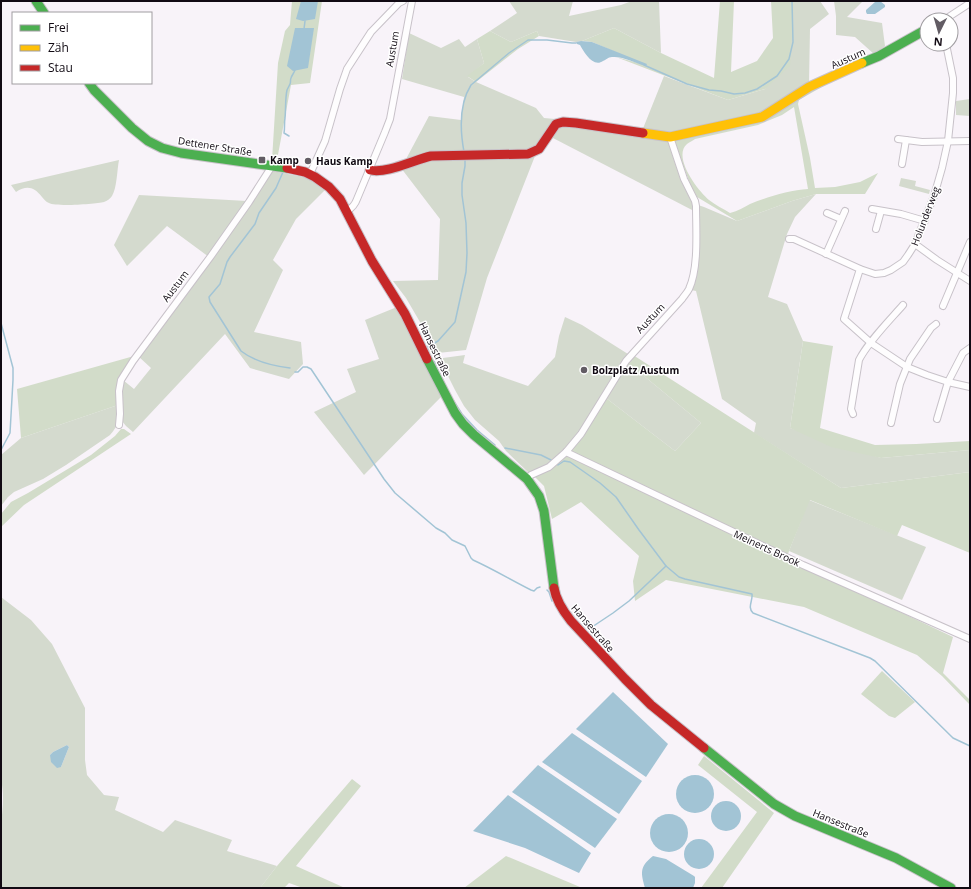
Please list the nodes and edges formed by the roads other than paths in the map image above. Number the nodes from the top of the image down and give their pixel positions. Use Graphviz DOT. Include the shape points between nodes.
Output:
graph roads {
  1 [pos="36,1"];
  2 [pos="403,1"];
  3 [pos="412,1"];
  4 [pos="970,3"];
  5 [pos="43,12"];
  6 [pos="956,12"];
  7 [pos="919,34"];
  8 [pos="948,52"];
  9 [pos="90,84"];
  10 [pos="670,137"];
  11 [pos="898,139"];
  12 [pos="906,140"];
  13 [pos="948,141"];
  14 [pos="970,141"];
  15 [pos="902,164"];
  16 [pos="272,166"];
  17 [pos="370,170"];
  18 [pos="310,174"];
  19 [pos="872,209"];
  20 [pos="347,211"];
  21 [pos="845,211"];
  22 [pos="881,211"];
  23 [pos="827,213"];
  24 [pos="841,219"];
  25 [pos="925,221"];
  26 [pos="876,229"];
  27 [pos="789,239"];
  28 [pos="970,242"];
  29 [pos="915,244"];
  30 [pos="826,254"];
  31 [pos="860,269"];
  32 [pos="957,272"];
  33 [pos="970,281"];
  34 [pos="903,305"];
  35 [pos="943,306"];
  36 [pos="936,324"];
  37 [pos="870,343"];
  38 [pos="970,348"];
  39 [pos="907,367"];
  40 [pos="948,382"];
  41 [pos="970,387"];
  42 [pos="853,414"];
  43 [pos="937,419"];
  44 [pos="891,423"];
  45 [pos="119,426"];
  46 [pos="566,452"];
  47 [pos="526,479"];
  48 [pos="970,639"];
  49 [pos="951,888"];
  1 -- 5 [label="street"];
  2 -- 18 [label="street, Austum" via="371,32 347,69 325,141"];
  3 -- 17 [label="street, Austum" via="390,119"];
  4 -- 6 [label="street"];
  7 -- 10 [label="street, Austum" via="879,56 809,87 762,117"];
  8 -- 13 [label="street, Holunderweg" via="953,78"];
  9 -- 16 [label="street, Dettener Straße" via="135,132 159,147"];
  10 -- 17 [label="street, Austum" via="563,122 556,124 539,149 528,154 431,156 401,166 374,172"];
  10 -- 46 [label="street, Austum" via="696,206 696,251 692,278 682,299 626,361 582,434"];
  11 -- 12 [label="street"];
  12 -- 13 [label="street"];
  12 -- 15 [label="street"];
  13 -- 14 [label="street"];
  13 -- 25 [label="street, Holunderweg"];
  16 -- 18 [label="street, Dettener Straße"];
  16 -- 45 [label="street, Austum" via="230,230 121,380"];
  17 -- 20 [label="street, Austum" via="355,204"];
  18 -- 20 [label="street, Dettener Straße" via="330,187"];
  19 -- 22 [label="street"];
  20 -- 47 [label="street, Hansestraße" via="372,261 405,314 455,413 474,435"];
  21 -- 24 [label="street"];
  22 -- 25 [label="street"];
  22 -- 26 [label="street"];
  23 -- 24 [label="street"];
  24 -- 30 [label="street"];
  25 -- 29 [label="street, Holunderweg"];
  27 -- 30 [label="street, Holunderweg"];
  28 -- 32 [label="street"];
  29 -- 31 [label="street, Holunderweg" via="903,262 891,270 875,274"];
  29 -- 32 [label="street"];
  30 -- 31 [label="street, Holunderweg"];
  31 -- 37 [label="street" via="844,319"];
  32 -- 33 [label="street"];
  32 -- 35 [label="street"];
  34 -- 37 [label="street"];
  36 -- 39 [label="street"];
  37 -- 39 [label="street"];
  37 -- 42 [label="street" via="859,360 851,409"];
  38 -- 40 [label="street" via="963,353"];
  39 -- 40 [label="street"];
  39 -- 44 [label="street" via="900,384"];
  40 -- 41 [label="street"];
  40 -- 43 [label="street"];
  46 -- 47 [label="street, Austum" via="549,467"];
  46 -- 48 [label="street, Meinerts Brook" via="803,565"];
  47 -- 49 [label="street, Hansestraße" via="542,503 552,580 559,604 575,626 639,693 668,720 774,804 795,816 896,858"];
}
